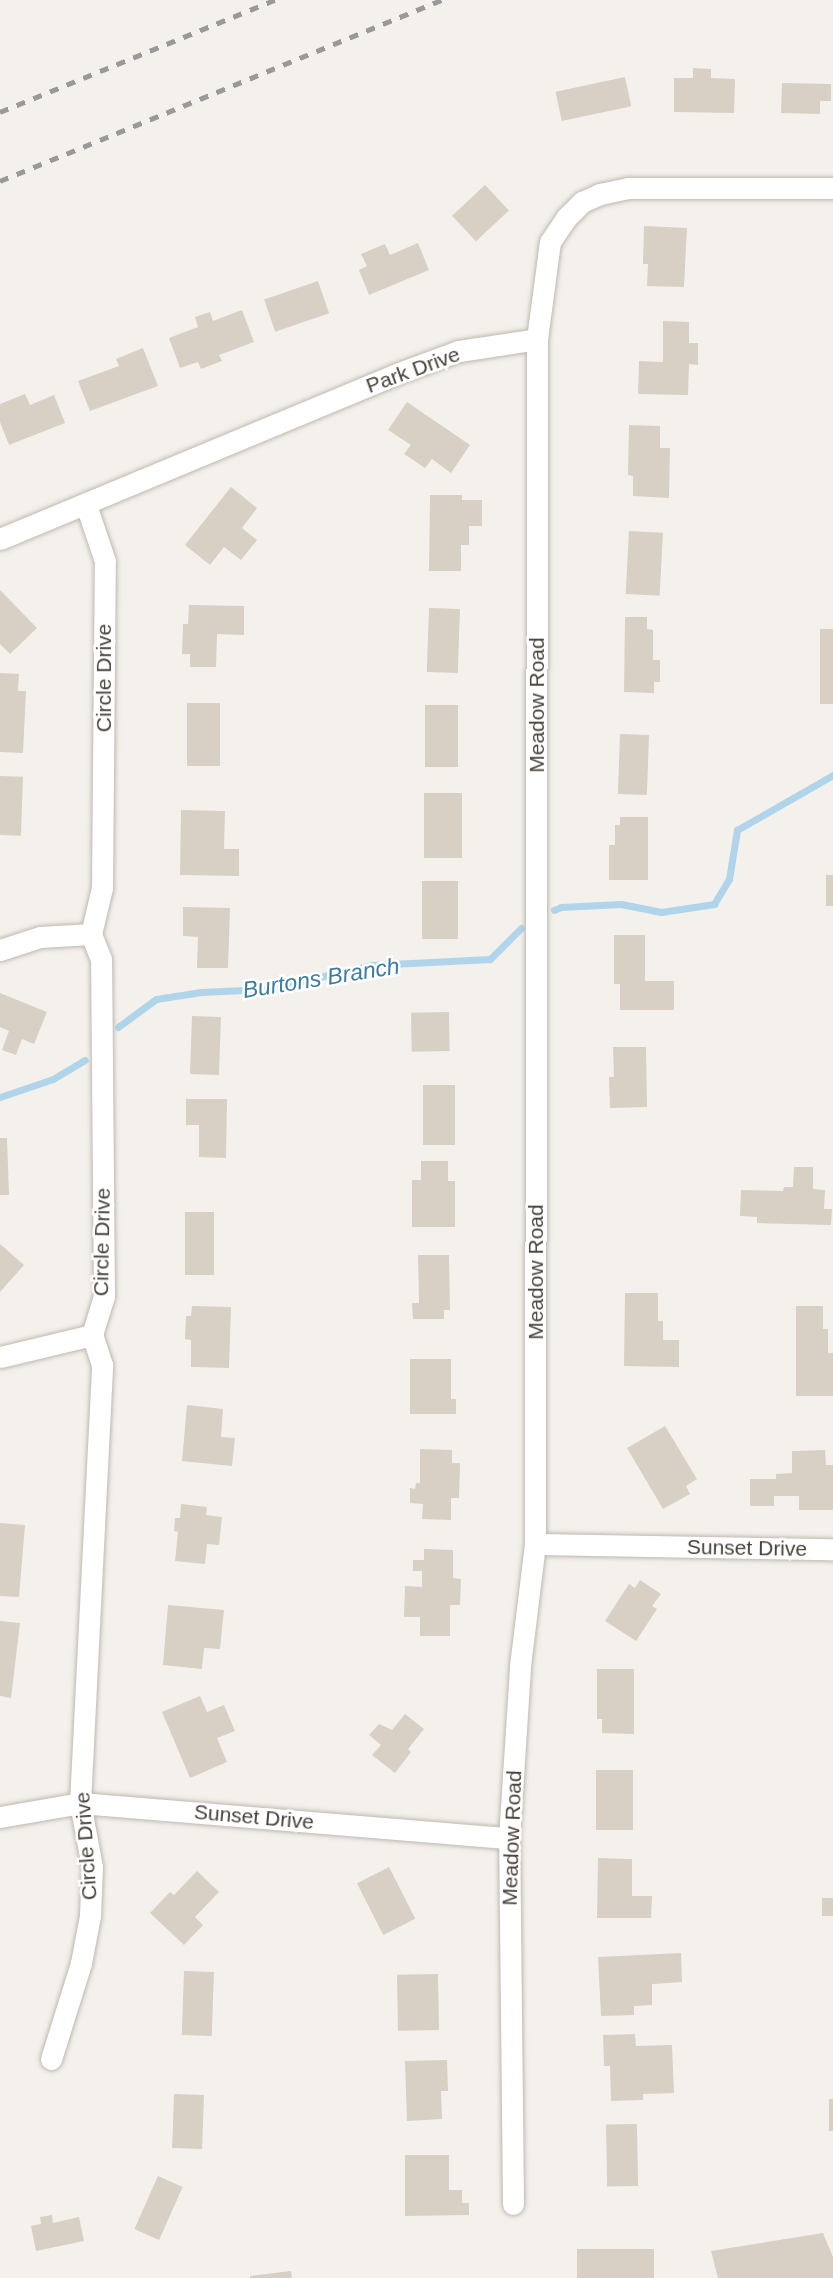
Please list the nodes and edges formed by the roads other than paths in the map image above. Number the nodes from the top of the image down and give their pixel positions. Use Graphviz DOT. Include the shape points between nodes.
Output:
graph roads {
  1 [pos="833,188"];
  2 [pos="537,339"];
  3 [pos="86,505"];
  4 [pos="0,540"];
  5 [pos="91,934"];
  6 [pos="0,950"];
  7 [pos="92,1335"];
  8 [pos="0,1357"];
  9 [pos="535,1544"];
  10 [pos="833,1549"];
  11 [pos="80,1803"];
  12 [pos="0,1817"];
  13 [pos="509,1838"];
  14 [pos="51,2059"];
  15 [pos="513,2204"];
  1 -- 2 [label="street" via="628,188 582,202 550,242"];
  2 -- 3 [label="street, Park Drive" via="459,351 396,374"];
  2 -- 9 [label="street, Meadow Road"];
  3 -- 4 [label="street, Park Drive"];
  3 -- 5 [label="street, Circle Drive" via="105,561 102,888"];
  5 -- 6 [label="street" via="40,937"];
  5 -- 7 [label="street, Circle Drive" via="101,959 104,1282"];
  7 -- 8 [label="street"];
  7 -- 11 [label="street, Circle Drive" via="102,1365"];
  9 -- 10 [label="street, Sunset Drive"];
  9 -- 13 [label="street, Meadow Road" via="520,1666"];
  11 -- 12 [label="street, Sunset Drive"];
  11 -- 13 [label="street, Sunset Drive"];
  11 -- 14 [label="street, Circle Drive" via="92,1867 90,1916 81,1963"];
  13 -- 15 [label="street, Meadow Road"];
}
